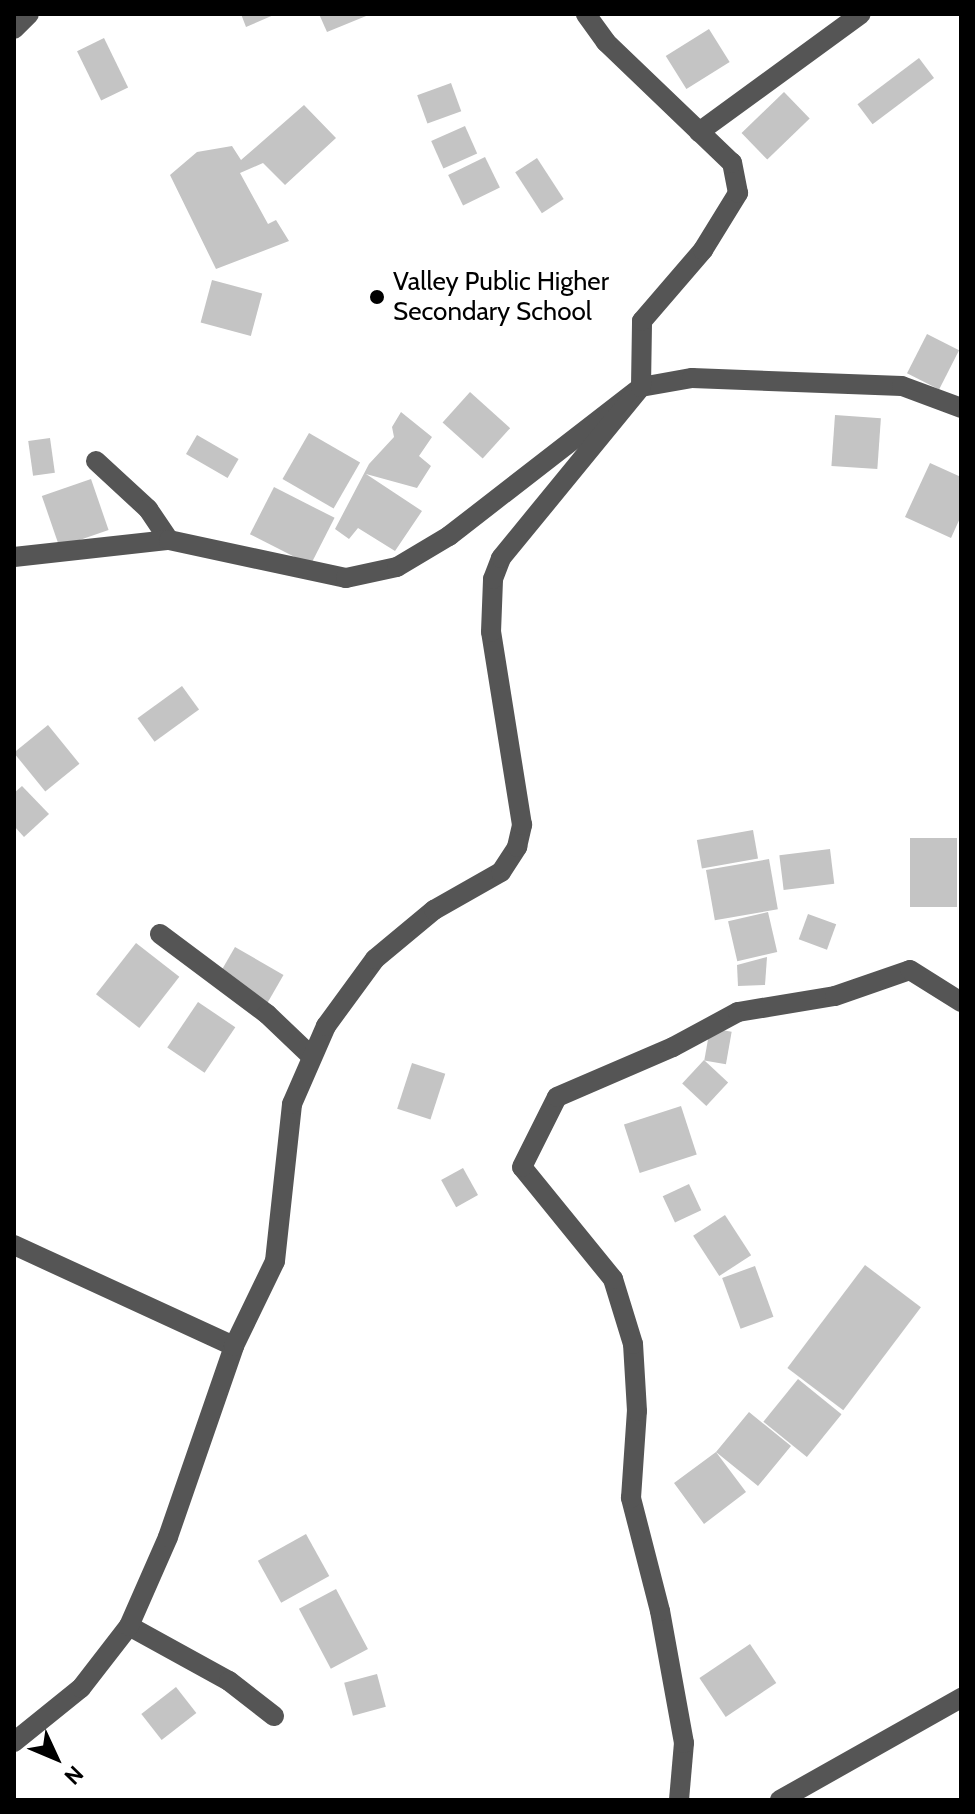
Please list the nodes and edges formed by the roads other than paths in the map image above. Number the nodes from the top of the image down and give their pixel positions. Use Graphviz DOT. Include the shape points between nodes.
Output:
graph roads {
  1 [pos="29,14"];
  2 [pos="586,14"];
  3 [pos="861,14"];
  4 [pos="14,29"];
  5 [pos="699,132"];
  6 [pos="641,387"];
  7 [pos="961,408"];
  8 [pos="96,461"];
  9 [pos="169,540"];
  10 [pos="14,557"];
  11 [pos="160,934"];
  12 [pos="961,1002"];
  13 [pos="312,1057"];
  14 [pos="14,1245"];
  15 [pos="234,1346"];
  16 [pos="129,1626"];
  17 [pos="961,1698"];
  18 [pos="274,1716"];
  19 [pos="14,1742"];
  20 [pos="679,1800"];
  21 [pos="780,1800"];
  1 -- 4 [label="street"];
  2 -- 5 [label="street" via="606,42"];
  3 -- 5 [label="street"];
  5 -- 6 [label="street" via="732,163 738,193 703,250 642,321"];
  6 -- 7 [label="street" via="692,378 902,386"];
  6 -- 9 [label="street" via="449,536 397,567 346,578"];
  6 -- 13 [label="street" via="501,558 493,579 491,632 522,825 517,847 501,872 434,910 375,959 326,1026"];
  8 -- 9 [label="street" via="148,509"];
  9 -- 10 [label="street"];
  11 -- 13 [label="street" via="267,1014"];
  12 -- 20 [label="street" via="910,970 835,996 738,1012 673,1047 557,1097 522,1167 613,1279 633,1344 637,1411 631,1498 660,1611 684,1743"];
  13 -- 15 [label="street" via="292,1104 275,1261"];
  14 -- 15 [label="street"];
  15 -- 16 [label="street" via="168,1537"];
  16 -- 18 [label="street" via="229,1681"];
  16 -- 19 [label="street" via="81,1688"];
  17 -- 21 [label="street"];
}
